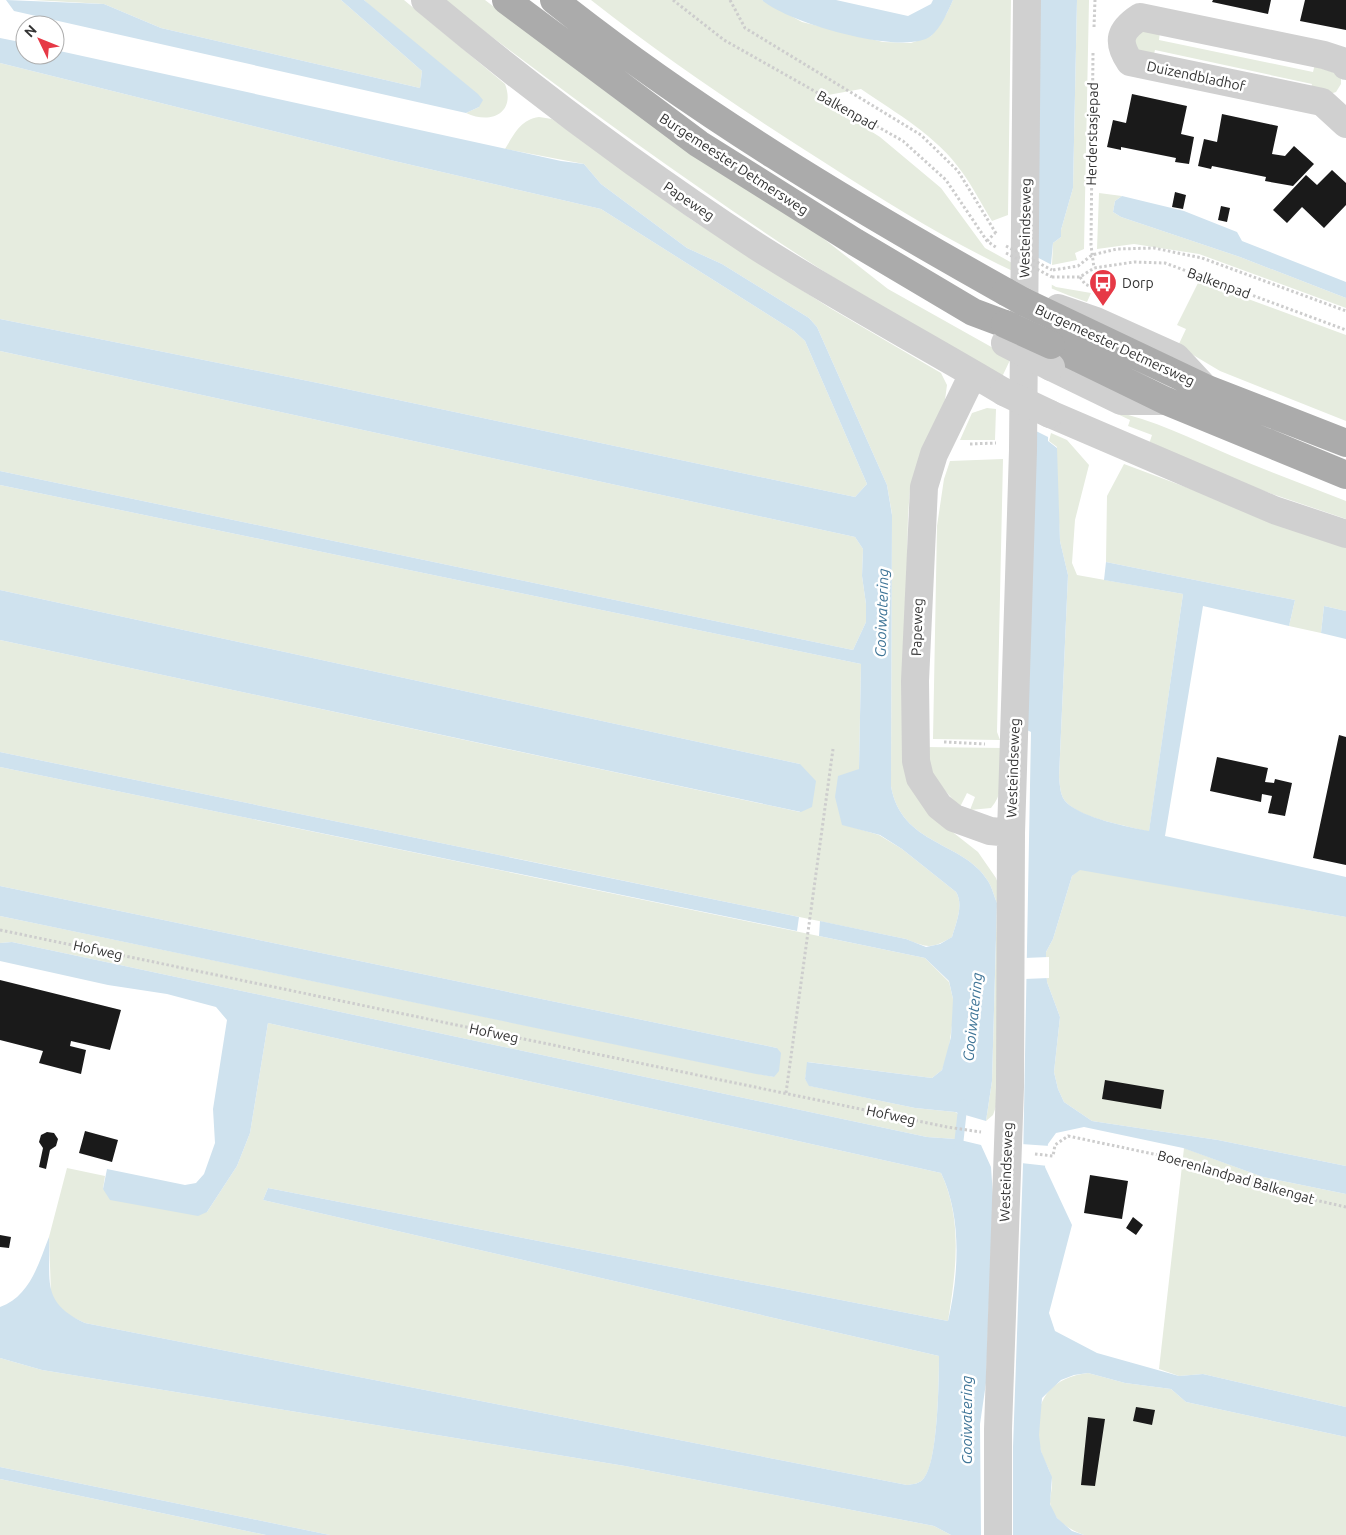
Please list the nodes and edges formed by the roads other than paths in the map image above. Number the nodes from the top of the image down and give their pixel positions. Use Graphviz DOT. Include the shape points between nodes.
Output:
graph roads {
  1 [pos="424,0"];
  2 [pos="506,0"];
  3 [pos="554,0"];
  4 [pos="1027,0"];
  5 [pos="1346,66"];
  6 [pos="1345,118"];
  7 [pos="972,374"];
  8 [pos="1346,443"];
  9 [pos="1346,475"];
  10 [pos="1346,534"];
  11 [pos="1011,833"];
  12 [pos="998,1535"];
  1 -- 7 [label="street, Papeweg" via="619,152 696,206 856,308"];
  2 -- 9 [label="main road, Burgemeester Detmersweg, bridge" via="699,144 1005,334 1051,356"];
  3 -- 8 [label="main road, Burgemeester Detmersweg" via="718,121 891,228 1015,297 1052,311 1205,388"];
  4 -- 11 [label="street, Westeindseweg" via="1022,450"];
  5 -- 6 [label="street, Duizendbladhof" via="1345,62 1324,55 1140,16 1128,24 1121,36 1123,52 1130,62 1322,102"];
  7 -- 10 [label="street, Papeweg, bridge" via="1050,414 1274,510"];
  7 -- 11 [label="street, Papeweg" via="934,454 924,487 915,681 916,761 920,778 939,806 954,818 990,831"];
  11 -- 12 [label="street, Westeindseweg" via="1010,1087 998,1420"];
}
